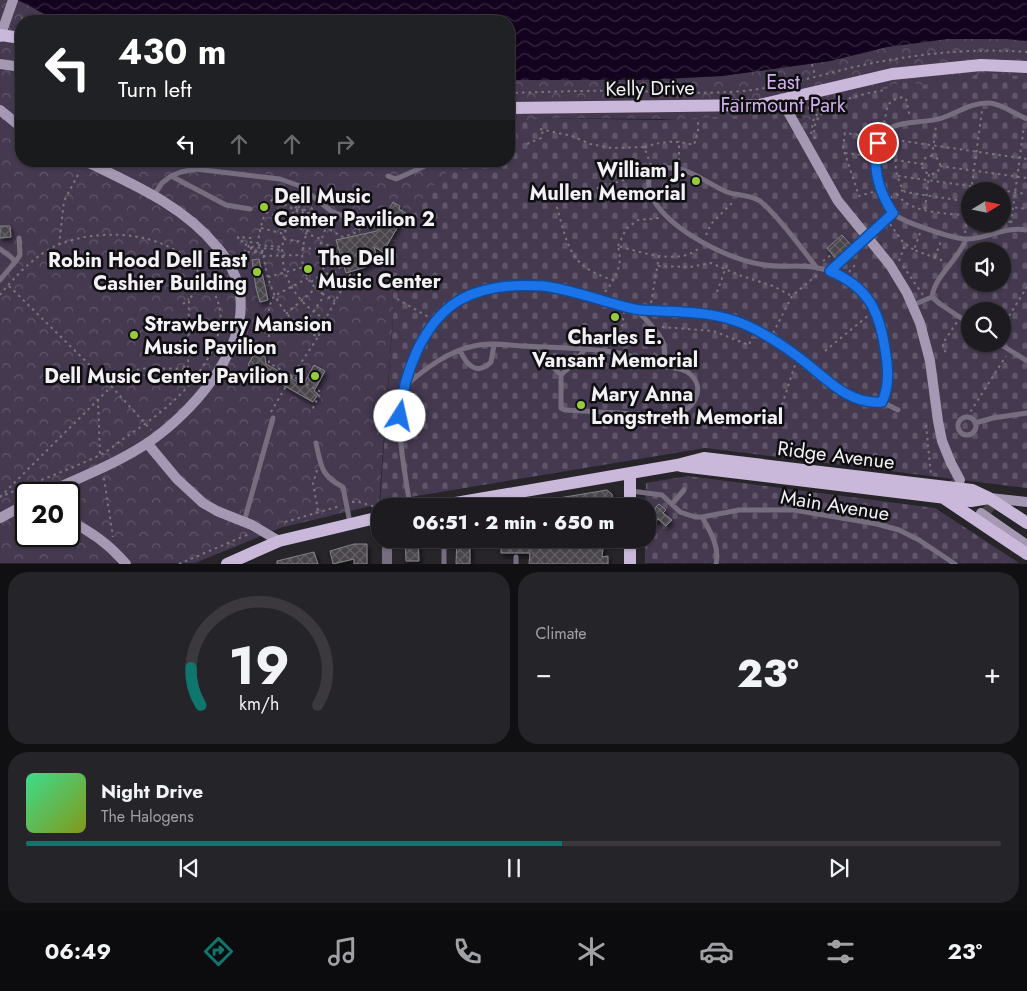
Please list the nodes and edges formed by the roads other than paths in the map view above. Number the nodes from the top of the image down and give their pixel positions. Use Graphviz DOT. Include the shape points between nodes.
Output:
graph roads {
  1 [pos="13,0"];
  2 [pos="0,36"];
  3 [pos="15,37"];
  4 [pos="0,64"];
  5 [pos="15,66"];
  6 [pos="1027,67"];
  7 [pos="782,101"];
  8 [pos="515,108"];
  9 [pos="2,113"];
  10 [pos="1026,119"];
  11 [pos="15,123"];
  12 [pos="97,167"];
  13 [pos="423,167"];
  14 [pos="171,176"];
  15 [pos="388,176"];
  16 [pos="154,195"];
  17 [pos="250,208"];
  18 [pos="893,213"];
  19 [pos="346,217"];
  20 [pos="1027,230"];
  21 [pos="19,238"];
  22 [pos="965,239"];
  23 [pos="0,249"];
  24 [pos="15,262"];
  25 [pos="820,268"];
  26 [pos="830,271"];
  27 [pos="0,279"];
  28 [pos="932,297"];
  29 [pos="913,305"];
  30 [pos="636,309"];
  31 [pos="961,318"];
  32 [pos="494,345"];
  33 [pos="532,347"];
  34 [pos="585,349"];
  35 [pos="460,350"];
  36 [pos="1011,351"];
  37 [pos="1027,361"];
  38 [pos="662,366"];
  39 [pos="561,375"];
  40 [pos="405,386"];
  41 [pos="882,402"];
  42 [pos="898,410"];
  43 [pos="1027,413"];
  44 [pos="271,417"];
  45 [pos="975,423"];
  46 [pos="147,443"];
  47 [pos="316,443"];
  48 [pos="677,465"];
  49 [pos="630,473"];
  50 [pos="956,479"];
  51 [pos="72,482"];
  52 [pos="684,490"];
  53 [pos="630,491"];
  54 [pos="943,497"];
  55 [pos="409,498"];
  56 [pos="485,498"];
  57 [pos="630,498"];
  58 [pos="989,498"];
  59 [pos="1027,502"];
  60 [pos="672,504"];
  61 [pos="15,511"];
  62 [pos="371,515"];
  63 [pos="702,517"];
  64 [pos="0,518"];
  65 [pos="244,522"];
  66 [pos="350,523"];
  67 [pos="1027,523"];
  68 [pos="80,526"];
  69 [pos="1027,538"];
  70 [pos="279,542"];
  71 [pos="1027,545"];
  72 [pos="387,548"];
  73 [pos="444,548"];
  74 [pos="630,548"];
  75 [pos="1027,554"];
  76 [pos="516,557"];
  77 [pos="126,564"];
  78 [pos="227,564"];
  79 [pos="387,564"];
  80 [pos="444,564"];
  81 [pos="516,564"];
  82 [pos="630,564"];
  83 [pos="716,564"];
  84 [pos="955,564"];
  1 -- 2 [label="main road"];
  2 -- 3 [label="main road"];
  4 -- 5 [label="main road"];
  6 -- 7 [label="main road, Kelly Drive" via="981,65 892,74"];
  7 -- 8 [label="main road, Kelly Drive" via="747,106"];
  7 -- 29 [label="main road" via="838,201 890,265"];
  9 -- 11 [label="main road"];
  10 -- 18 [label="lane" via="1001,106 983,103 936,120 895,126 883,137 876,157 880,190"];
  12 -- 16 [label="main road"];
  13 -- 15 [label="lane" via="396,180"];
  14 -- 16 [label="lane"];
  14 -- 17 [label="lane" via="226,205"];
  14 -- 19 [label="lane" via="196,169 280,179 300,186 331,211"];
  16 -- 46 [label="main road" via="179,212 217,246 236,280 240,304 229,350 211,382 186,412"];
  18 -- 22 [label="lane" via="902,219"];
  18 -- 26 [label="lane"];
  20 -- 22 [label="lane" via="1010,225"];
  21 -- 24 [label="lane" via="20,255"];
  22 -- 28 [label="lane" via="961,252 935,284"];
  23 -- 24 [label="lane"];
  24 -- 27 [label="lane"];
  25 -- 25 [label="lane" via="758,200 726,192 678,168 666,167 652,172 648,185 652,197 666,217 680,229 741,260 764,265"];
  25 -- 26 [label="lane"];
  26 -- 41 [label="lane" via="864,293 876,310 887,362 887,387"];
  28 -- 29 [label="lane"];
  28 -- 31 [label="lane"];
  29 -- 50 [label="main road" via="923,338 933,428 939,450"];
  30 -- 38 [label="lane" via="662,340 665,348"];
  30 -- 40 [label="lane" via="544,286 502,286 480,292 450,307 437,321 415,356"];
  30 -- 41 [label="lane" via="718,316 742,323 798,357 840,391 863,401"];
  32 -- 33 [label="lane"];
  32 -- 35 [label="lane" via="476,345"];
  32 -- 35 [label="lane" via="491,362 483,367 472,367 466,363"];
  33 -- 34 [label="lane"];
  33 -- 39 [label="lane"];
  34 -- 38 [label="lane" via="618,353"];
  34 -- 39 [label="lane"];
  35 -- 40 [label="lane" via="430,366"];
  36 -- 37 [label="lane"];
  38 -- 39 [label="lane" via="686,371 692,375 698,389 695,400 676,416 564,410 560,403"];
  40 -- 55 [label="lane" via="400,422"];
  41 -- 42 [label="lane"];
  43 -- 45 [label="lane"];
  44 -- 65 [label="lane"];
  45 -- 45 [label="lane" via="967,417 961,419 958,424 960,433 972,434 976,429"];
  46 -- 51 [label="main road"];
  46 -- 65 [label="main road" via="177,479 203,503"];
  47 -- 66 [label="lane" via="325,474 343,486"];
  48 -- 49 [label="main road, Ridge Avenue"];
  48 -- 54 [label="main road, Ridge Avenue"];
  48 -- 58 [label="main road, Ridge Avenue" via="704,458 720,459 972,490"];
  49 -- 53 [label="main road"];
  49 -- 56 [label="main road, Ridge Avenue"];
  52 -- 60 [label="lane"];
  53 -- 57 [label="main road"];
  53 -- 60 [label="lane, Main Avenue" via="662,495"];
  54 -- 58 [label="main road, Ridge Avenue" via="972,501"];
  54 -- 75 [label="main road"];
  58 -- 59 [label="main road, Ridge Avenue"];
  58 -- 67 [label="main road"];
  60 -- 63 [label="lane, Main Avenue" via="680,512"];
  61 -- 64 [label="main road"];
  62 -- 66 [label="main road"];
  63 -- 83 [label="lane" via="715,544"];
  63 -- 84 [label="lane, Main Avenue" via="739,510 794,510 877,524 919,540"];
  65 -- 70 [label="main road"];
  66 -- 70 [label="main road"];
  68 -- 77 [label="main road"];
  69 -- 71 [label="main road" via="987,513"];
  70 -- 78 [label="main road"];
  72 -- 79 [label="street"];
  73 -- 80 [label="lane"];
  74 -- 82 [label="main road"];
  76 -- 81 [label="lane"];
}
